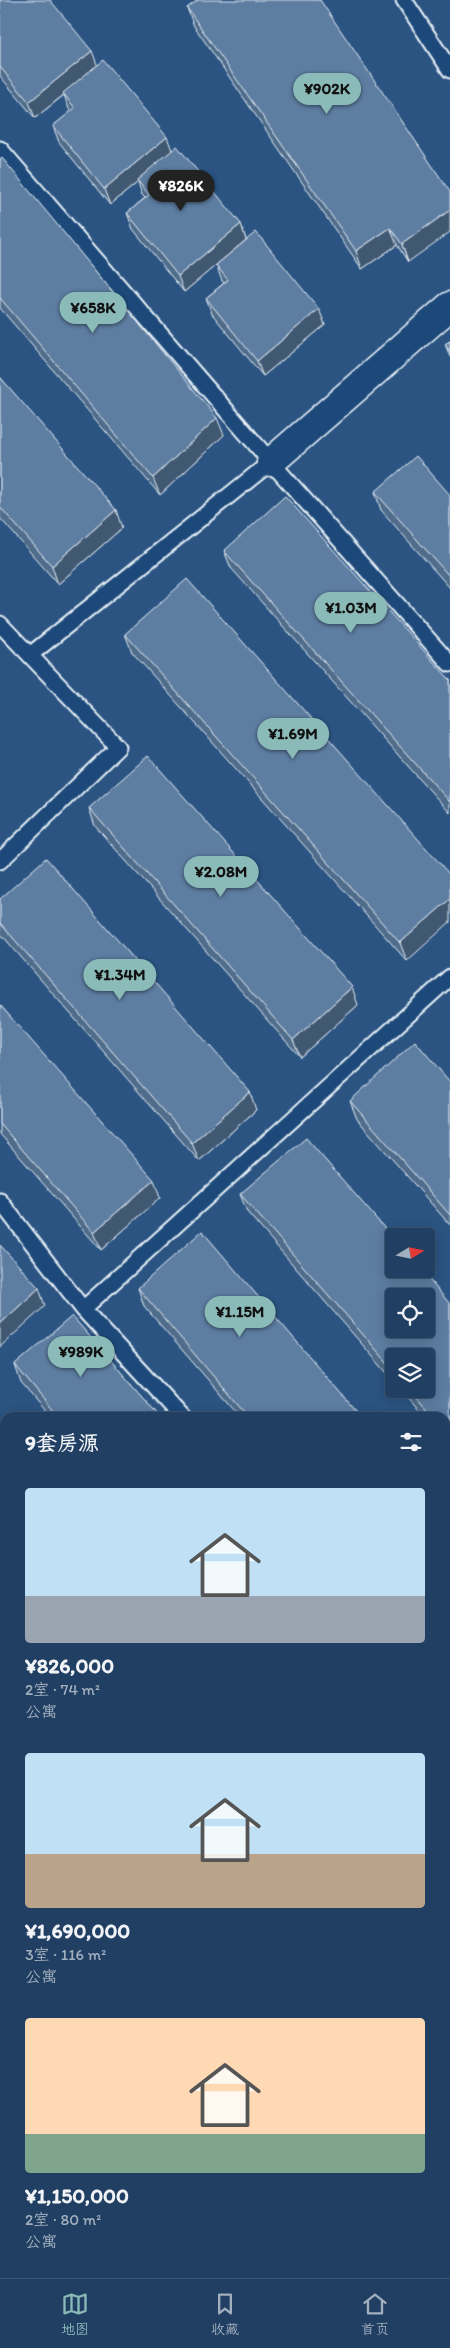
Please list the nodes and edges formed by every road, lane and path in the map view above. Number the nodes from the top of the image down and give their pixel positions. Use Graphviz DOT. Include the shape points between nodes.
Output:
graph roads {
  1 [pos="404,0"];
  2 [pos="450,70"];
  3 [pos="0,149"];
  4 [pos="450,306"];
  5 [pos="271,462"];
  6 [pos="0,624"];
  7 [pos="30,656"];
  8 [pos="450,664"];
  9 [pos="0,861"];
  10 [pos="450,977"];
  11 [pos="0,1201"];
  12 [pos="83,1309"];
  13 [pos="177,1412"];
  1 -- 2 [label="lane"];
  3 -- 5 [label="lane"];
  4 -- 5 [label="street"];
  5 -- 7 [label="lane"];
  5 -- 8 [label="lane"];
  6 -- 7 [label="lane"];
  7 -- 9 [label="lane" via="118,747"];
  10 -- 12 [label="lane"];
  11 -- 12 [label="lane"];
  12 -- 13 [label="lane"];
}
